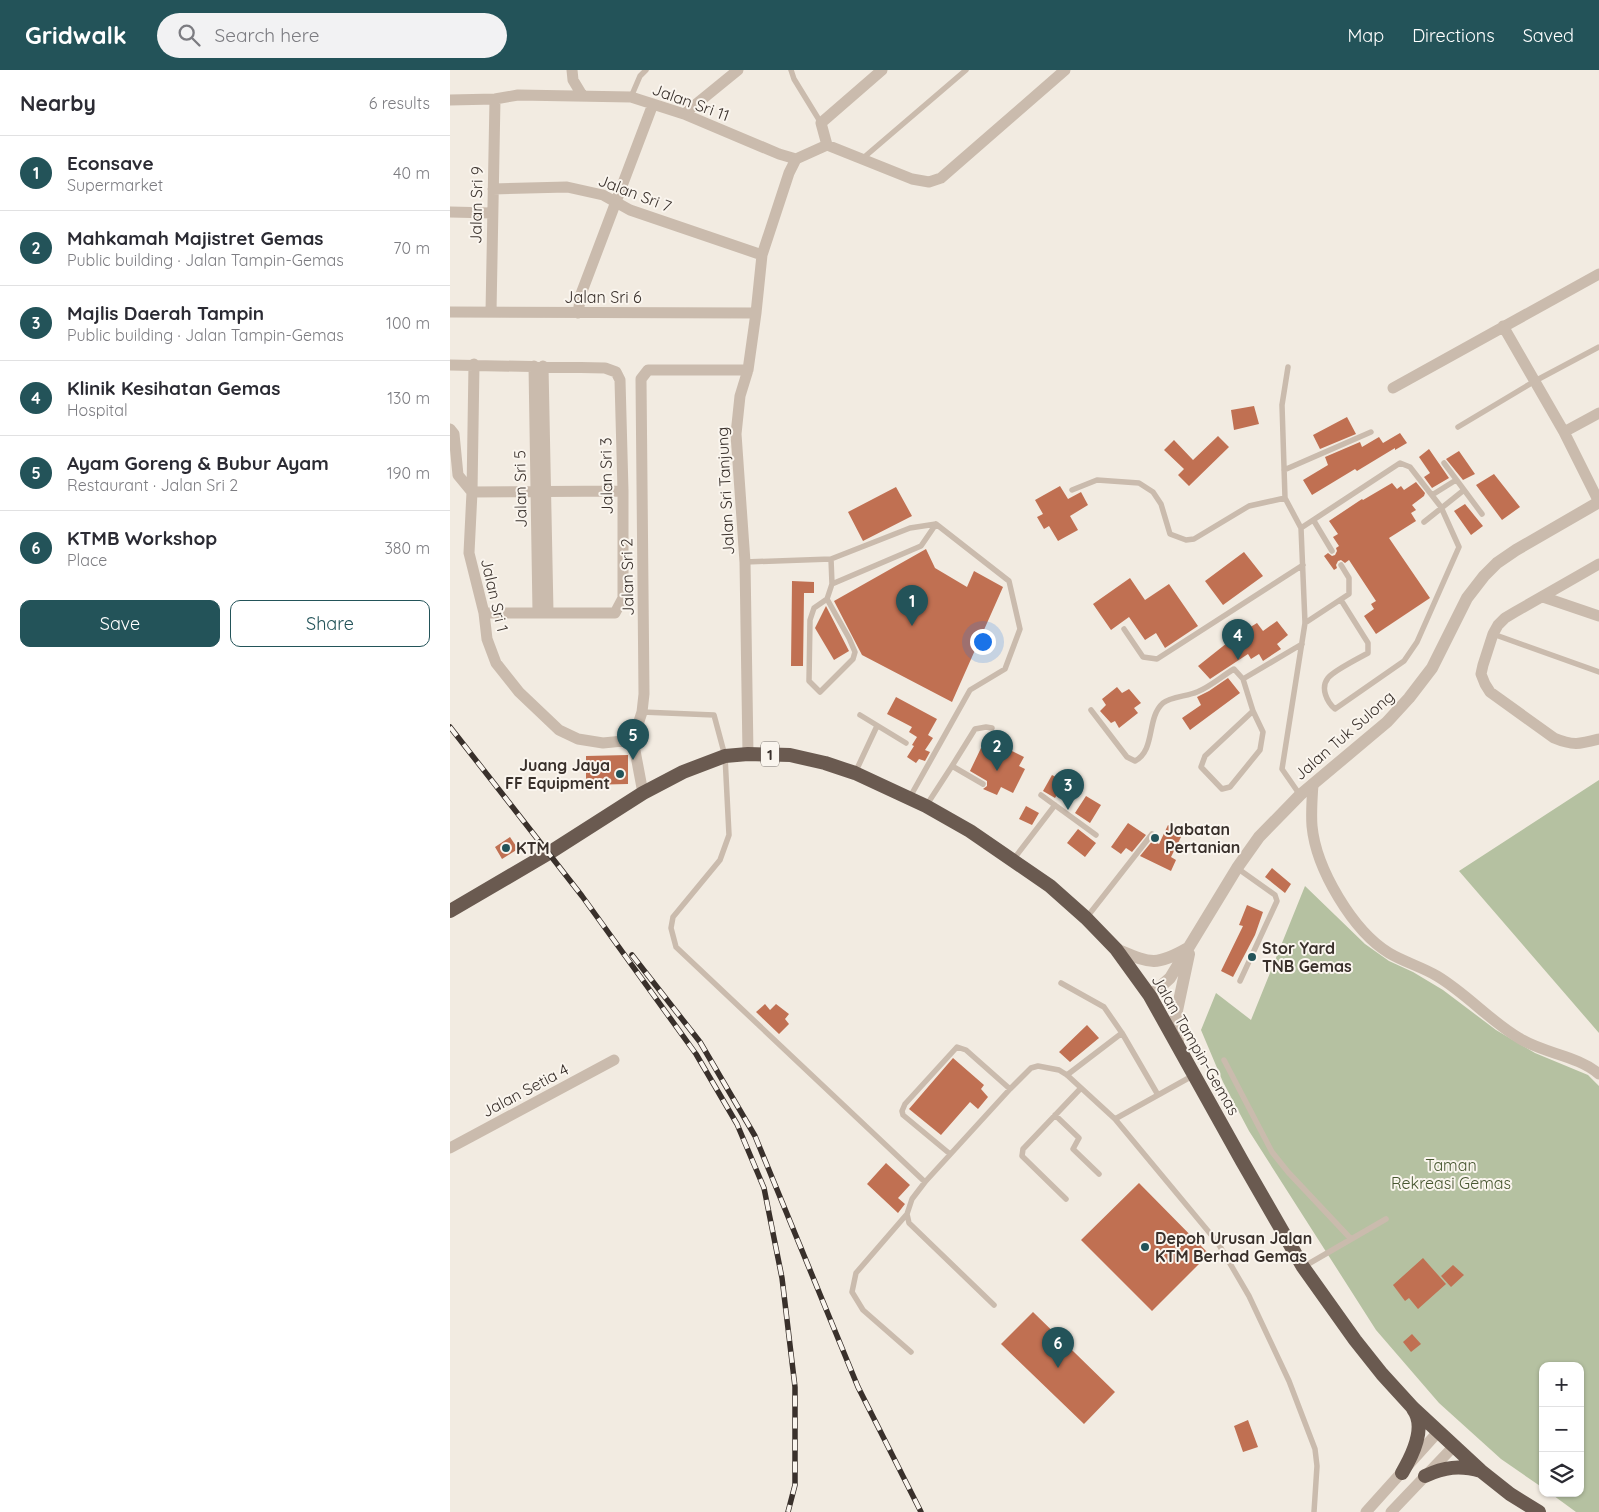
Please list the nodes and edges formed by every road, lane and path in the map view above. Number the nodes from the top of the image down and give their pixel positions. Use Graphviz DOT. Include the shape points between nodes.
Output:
graph roads {
  1 [pos="572,70"];
  2 [pos="646,70"];
  3 [pos="738,70"];
  4 [pos="791,70"];
  5 [pos="882,70"];
  6 [pos="966,70"];
  7 [pos="1047,70"];
  8 [pos="1061,73"];
  9 [pos="582,95"];
  10 [pos="631,97"];
  11 [pos="495,99"];
  12 [pos="450,100"];
  13 [pos="652,104"];
  14 [pos="684,114"];
  15 [pos="821,123"];
  16 [pos="827,145"];
  17 [pos="862,158"];
  18 [pos="796,159"];
  19 [pos="493,189"];
  20 [pos="616,201"];
  21 [pos="450,212"];
  22 [pos="492,213"];
  23 [pos="762,255"];
  24 [pos="1599,274"];
  25 [pos="450,312"];
  26 [pos="491,312"];
  27 [pos="578,313"];
  28 [pos="756,313"];
  29 [pos="1504,326"];
  30 [pos="1599,347"];
  31 [pos="450,364"];
  32 [pos="474,364"];
  33 [pos="539,366"];
  34 [pos="1288,367"];
  35 [pos="748,370"];
  36 [pos="1535,381"];
  37 [pos="1393,388"];
  38 [pos="1599,413"];
  39 [pos="1458,427"];
  40 [pos="450,429"];
  41 [pos="1371,432"];
  42 [pos="1564,432"];
  43 [pos="1444,463"];
  44 [pos="1284,470"];
  45 [pos="1456,480"];
  46 [pos="1072,490"];
  47 [pos="1464,490"];
  48 [pos="623,491"];
  49 [pos="472,492"];
  50 [pos="541,492"];
  51 [pos="1432,495"];
  52 [pos="1285,498"];
  53 [pos="1599,502"];
  54 [pos="1441,507"];
  55 [pos="1482,514"];
  56 [pos="1314,521"];
  57 [pos="1424,522"];
  58 [pos="936,524"];
  59 [pos="1301,528"];
  60 [pos="1332,551"];
  61 [pos="831,559"];
  62 [pos="745,562"];
  63 [pos="1599,564"];
  64 [pos="1303,565"];
  65 [pos="1341,565"];
  66 [pos="832,584"];
  67 [pos="1542,597"];
  68 [pos="827,598"];
  69 [pos="1341,600"];
  70 [pos="543,612"];
  71 [pos="484,613"];
  72 [pos="1599,616"];
  73 [pos="1305,623"];
  74 [pos="1124,629"];
  75 [pos="1493,634"];
  76 [pos="1302,644"];
  77 [pos="1599,672"];
  78 [pos="1243,679"];
  79 [pos="1091,710"];
  80 [pos="1253,711"];
  81 [pos="642,712"];
  82 [pos="860,715"];
  83 [pos="877,726"];
  84 [pos="992,728"];
  85 [pos="1599,739"];
  86 [pos="633,740"];
  87 [pos="906,743"];
  88 [pos="748,754"];
  89 [pos="725,756"];
  90 [pos="952,766"];
  91 [pos="855,773"];
  92 [pos="983,784"];
  93 [pos="1313,784"];
  94 [pos="643,793"];
  95 [pos="1041,795"];
  96 [pos="1300,795"];
  97 [pos="910,798"];
  98 [pos="1055,805"];
  99 [pos="926,806"];
  100 [pos="1096,834"];
  101 [pos="1152,834"];
  102 [pos="1013,860"];
  103 [pos="1237,868"];
  104 [pos="450,911"];
  105 [pos="1086,918"];
  106 [pos="1190,946"];
  107 [pos="1116,949"];
  108 [pos="1240,980"];
  109 [pos="1061,982"];
  110 [pos="1150,996"];
  111 [pos="1122,1033"];
  112 [pos="1179,1047"];
  113 [pos="614,1060"];
  114 [pos="1224,1060"];
  115 [pos="1599,1074"];
  116 [pos="1068,1075"];
  117 [pos="1194,1075"];
  118 [pos="1081,1088"];
  119 [pos="1010,1089"];
  120 [pos="1158,1095"];
  121 [pos="1055,1115"];
  122 [pos="1114,1120"];
  123 [pos="450,1148"];
  124 [pos="950,1154"];
  125 [pos="1099,1174"];
  126 [pos="925,1182"];
  127 [pos="1066,1199"];
  128 [pos="907,1214"];
  129 [pos="1386,1219"];
  130 [pos="1351,1239"];
  131 [pos="1303,1267"];
  132 [pos="994,1305"];
  133 [pos="911,1352"];
  134 [pos="1413,1408"];
  135 [pos="1438,1432"];
  136 [pos="1454,1446"];
  137 [pos="1481,1471"];
  138 [pos="1402,1473"];
  139 [pos="1425,1476"];
  140 [pos="1314,1512"];
  141 [pos="1366,1512"];
  142 [pos="1391,1512"];
  143 [pos="1539,1512"];
  1 -- 9 [label="street" via="573,80"];
  2 -- 10 [label="lane"];
  3 -- 14 [label="street"];
  4 -- 15 [label="lane"];
  5 -- 15 [label="street"];
  6 -- 17 [label="lane"];
  7 -- 8 [label="street"];
  8 -- 17 [label="street" via="941,178 929,182 912,179"];
  9 -- 10 [label="street, Jalan Sri 11"];
  9 -- 11 [label="street, Jalan Sri 11" via="518,94"];
  10 -- 13 [label="street, Jalan Sri 11"];
  11 -- 12 [label="street, Jalan Sri 11"];
  11 -- 19 [label="street, Jalan Sri 9"];
  13 -- 14 [label="street, Jalan Sri 11"];
  13 -- 20 [label="street"];
  14 -- 18 [label="street, Jalan Sri 11"];
  15 -- 16 [label="street"];
  16 -- 17 [label="street"];
  16 -- 18 [label="street"];
  18 -- 23 [label="street, Jalan Sri Tanjung"];
  19 -- 20 [label="street, Jalan Sri 7" via="566,187"];
  19 -- 22 [label="street, Jalan Sri 9"];
  20 -- 23 [label="street, Jalan Sri 7" via="630,210"];
  20 -- 27 [label="street" via="581,294"];
  21 -- 22 [label="street"];
  22 -- 26 [label="street, Jalan Sri 9"];
  23 -- 28 [label="street, Jalan Sri Tanjung"];
  24 -- 29 [label="street"];
  25 -- 26 [label="street, Jalan Sri 6"];
  26 -- 27 [label="street, Jalan Sri 6"];
  27 -- 28 [label="street, Jalan Sri 6"];
  28 -- 35 [label="street, Jalan Sri Tanjung"];
  29 -- 36 [label="street"];
  29 -- 37 [label="street"];
  30 -- 36 [label="lane"];
  31 -- 32 [label="street, Jalan Sri 3"];
  32 -- 33 [label="street, Jalan Sri 3"];
  32 -- 49 [label="street, Jalan Sri 1"];
  33 -- 48 [label="street, Jalan Sri 3" via="605,368 616,372 620,380"];
  33 -- 50 [label="street, Jalan Sri 5"];
  34 -- 44 [label="lane" via="1282,405"];
  35 -- 62 [label="street, Jalan Sri Tanjung" via="740,396 736,434"];
  35 -- 81 [label="street, Jalan Sri 2" via="648,370 642,379"];
  36 -- 39 [label="lane"];
  36 -- 42 [label="street"];
  38 -- 42 [label="street"];
  40 -- 49 [label="street" via="454,434 458,475"];
  41 -- 44 [label="lane"];
  42 -- 53 [label="street"];
  43 -- 45 [label="lane"];
  44 -- 52 [label="lane"];
  45 -- 47 [label="lane"];
  45 -- 51 [label="lane"];
  46 -- 52 [label="lane" via="1097,480 1139,483 1153,492 1161,504 1170,534 1186,540 1194,539 1249,506"];
  47 -- 54 [label="lane"];
  47 -- 55 [label="lane"];
  48 -- 50 [label="street"];
  48 -- 70 [label="street, Jalan Sri 3" via="623,598 620,606 615,613"];
  49 -- 50 [label="street"];
  49 -- 71 [label="street, Jalan Sri 1" via="469,553"];
  50 -- 70 [label="street, Jalan Sri 5"];
  51 -- 54 [label="lane"];
  51 -- 56 [label="lane" via="1410,468 1400,463"];
  52 -- 59 [label="lane"];
  53 -- 93 [label="street, Jalan Tuk Sulong" via="1516,550 1484,576 1467,598 1432,668 1409,698 1353,753"];
  54 -- 57 [label="lane"];
  54 -- 69 [label="lane" via="1458,547 1416,642 1404,661 1335,710 1327,702 1324,686 1328,677 1368,653 1368,643"];
  56 -- 59 [label="lane"];
  56 -- 60 [label="lane"];
  58 -- 61 [label="lane" via="910,528"];
  58 -- 66 [label="lane" via="921,546"];
  58 -- 97 [label="lane" via="1009,581 1020,629 1005,669 970,690"];
  59 -- 64 [label="lane"];
  61 -- 62 [label="lane"];
  61 -- 66 [label="lane"];
  62 -- 88 [label="street, Jalan Sri Tanjung"];
  63 -- 67 [label="street"];
  64 -- 73 [label="lane"];
  64 -- 74 [label="lane" via="1157,659 1143,657"];
  65 -- 69 [label="lane" via="1349,578 1349,594"];
  66 -- 68 [label="lane"];
  67 -- 72 [label="street"];
  67 -- 75 [label="street" via="1505,618"];
  68 -- 68 [label="lane" via="855,652 853,659 820,692 809,681 810,620 814,608"];
  69 -- 73 [label="lane"];
  70 -- 71 [label="street, Jalan Sri 3"];
  71 -- 86 [label="street, Jalan Sri 1" via="487,639 496,663 519,692 559,730 578,739 603,743"];
  73 -- 76 [label="lane"];
  75 -- 77 [label="lane"];
  75 -- 85 [label="street" via="1482,674 1490,692 1554,738 1578,744"];
  76 -- 78 [label="lane"];
  76 -- 96 [label="lane" via="1282,769"];
  78 -- 79 [label="lane" via="1234,669 1198,692 1164,702 1156,714 1146,751 1135,761 1127,757"];
  78 -- 80 [label="lane"];
  80 -- 80 [label="lane" via="1263,732 1260,750 1230,787 1222,789 1201,767 1206,756"];
  81 -- 86 [label="street, Jalan Sri 2"];
  81 -- 89 [label="lane" via="714,715"];
  82 -- 83 [label="lane"];
  83 -- 87 [label="lane"];
  83 -- 91 [label="lane"];
  84 -- 90 [label="lane" via="975,729"];
  86 -- 94 [label="street, Jalan Sri 2"];
  88 -- 89 [label="highway, Jalan Tampin-Gemas / 1"];
  88 -- 91 [label="highway, Jalan Tampin-Gemas / 1" via="790,755"];
  89 -- 94 [label="highway, Jalan Tampin-Gemas / 1" via="683,772"];
  89 -- 126 [label="lane" via="729,835 720,860 673,917 671,928 676,947"];
  90 -- 92 [label="lane"];
  90 -- 99 [label="lane"];
  91 -- 97 [label="highway, Jalan Tampin-Gemas / 1"];
  93 -- 96 [label="street, Jalan Tuk Sulong"];
  93 -- 115 [label="street" via="1312,827 1318,854 1340,901 1368,938 1389,953 1438,977 1519,1038 1590,1066"];
  94 -- 104 [label="highway, Jalan Tampin-Gemas / 1"];
  95 -- 98 [label="lane"];
  96 -- 103 [label="street, Jalan Tuk Sulong" via="1260,837"];
  97 -- 99 [label="highway, Jalan Tampin-Gemas / 1"];
  98 -- 100 [label="lane"];
  98 -- 102 [label="lane"];
  99 -- 102 [label="highway, Jalan Tampin-Gemas / 1"];
  101 -- 105 [label="lane"];
  102 -- 105 [label="highway, Jalan Tampin-Gemas / 1" via="1050,886"];
  103 -- 106 [label="street, Jalan Tuk Sulong"];
  103 -- 108 [label="lane" via="1275,895 1278,901"];
  105 -- 107 [label="highway, Jalan Tampin-Gemas / 1"];
  106 -- 107 [label="street" via="1169,959 1148,961"];
  106 -- 110 [label="street, Jalan Tuk Sulong" via="1170,978"];
  106 -- 112 [label="street" via="1175,1020"];
  107 -- 110 [label="highway, Jalan Tampin-Gemas / 1"];
  109 -- 111 [label="lane" via="1104,1007"];
  110 -- 112 [label="highway, Jalan Tampin-Gemas / 1"];
  111 -- 116 [label="lane"];
  111 -- 120 [label="lane"];
  112 -- 117 [label="highway, Jalan Tampin-Gemas / 1"];
  113 -- 123 [label="street, Jalan Setia 4"];
  114 -- 130 [label="lane" via="1272,1152"];
  116 -- 118 [label="lane"];
  116 -- 119 [label="lane" via="1038,1066 1031,1068"];
  117 -- 120 [label="lane"];
  117 -- 131 [label="highway, Jalan Tampin-Gemas / 1"];
  118 -- 121 [label="lane"];
  118 -- 122 [label="lane"];
  119 -- 124 [label="lane"];
  119 -- 124 [label="lane" via="966,1050 957,1047 902,1111"];
  120 -- 122 [label="lane"];
  121 -- 125 [label="lane" via="1079,1138 1073,1149"];
  121 -- 127 [label="lane" via="1022,1150 1022,1156"];
  122 -- 140 [label="lane" via="1218,1244 1249,1296 1289,1382 1315,1449"];
  124 -- 126 [label="lane"];
  126 -- 128 [label="lane" via="912,1199"];
  128 -- 132 [label="lane" via="909,1223"];
  128 -- 133 [label="lane" via="856,1273 852,1292 863,1310"];
  129 -- 130 [label="lane"];
  130 -- 131 [label="lane"];
  131 -- 134 [label="highway, Jalan Tampin-Gemas / 1" via="1355,1340"];
  134 -- 135 [label="highway, Jalan Tampin-Gemas / 1"];
  134 -- 138 [label="highway" via="1417,1414 1418,1436"];
  135 -- 136 [label="highway, Jalan Tampin-Gemas / 1"];
  135 -- 138 [label="street"];
  136 -- 137 [label="highway, Jalan Tampin-Gemas / 1"];
  136 -- 139 [label="street"];
  137 -- 139 [label="highway" via="1458,1467"];
  137 -- 143 [label="highway, Jalan Tampin-Gemas / 1"];
  138 -- 141 [label="street"];
  139 -- 142 [label="street"];
}
